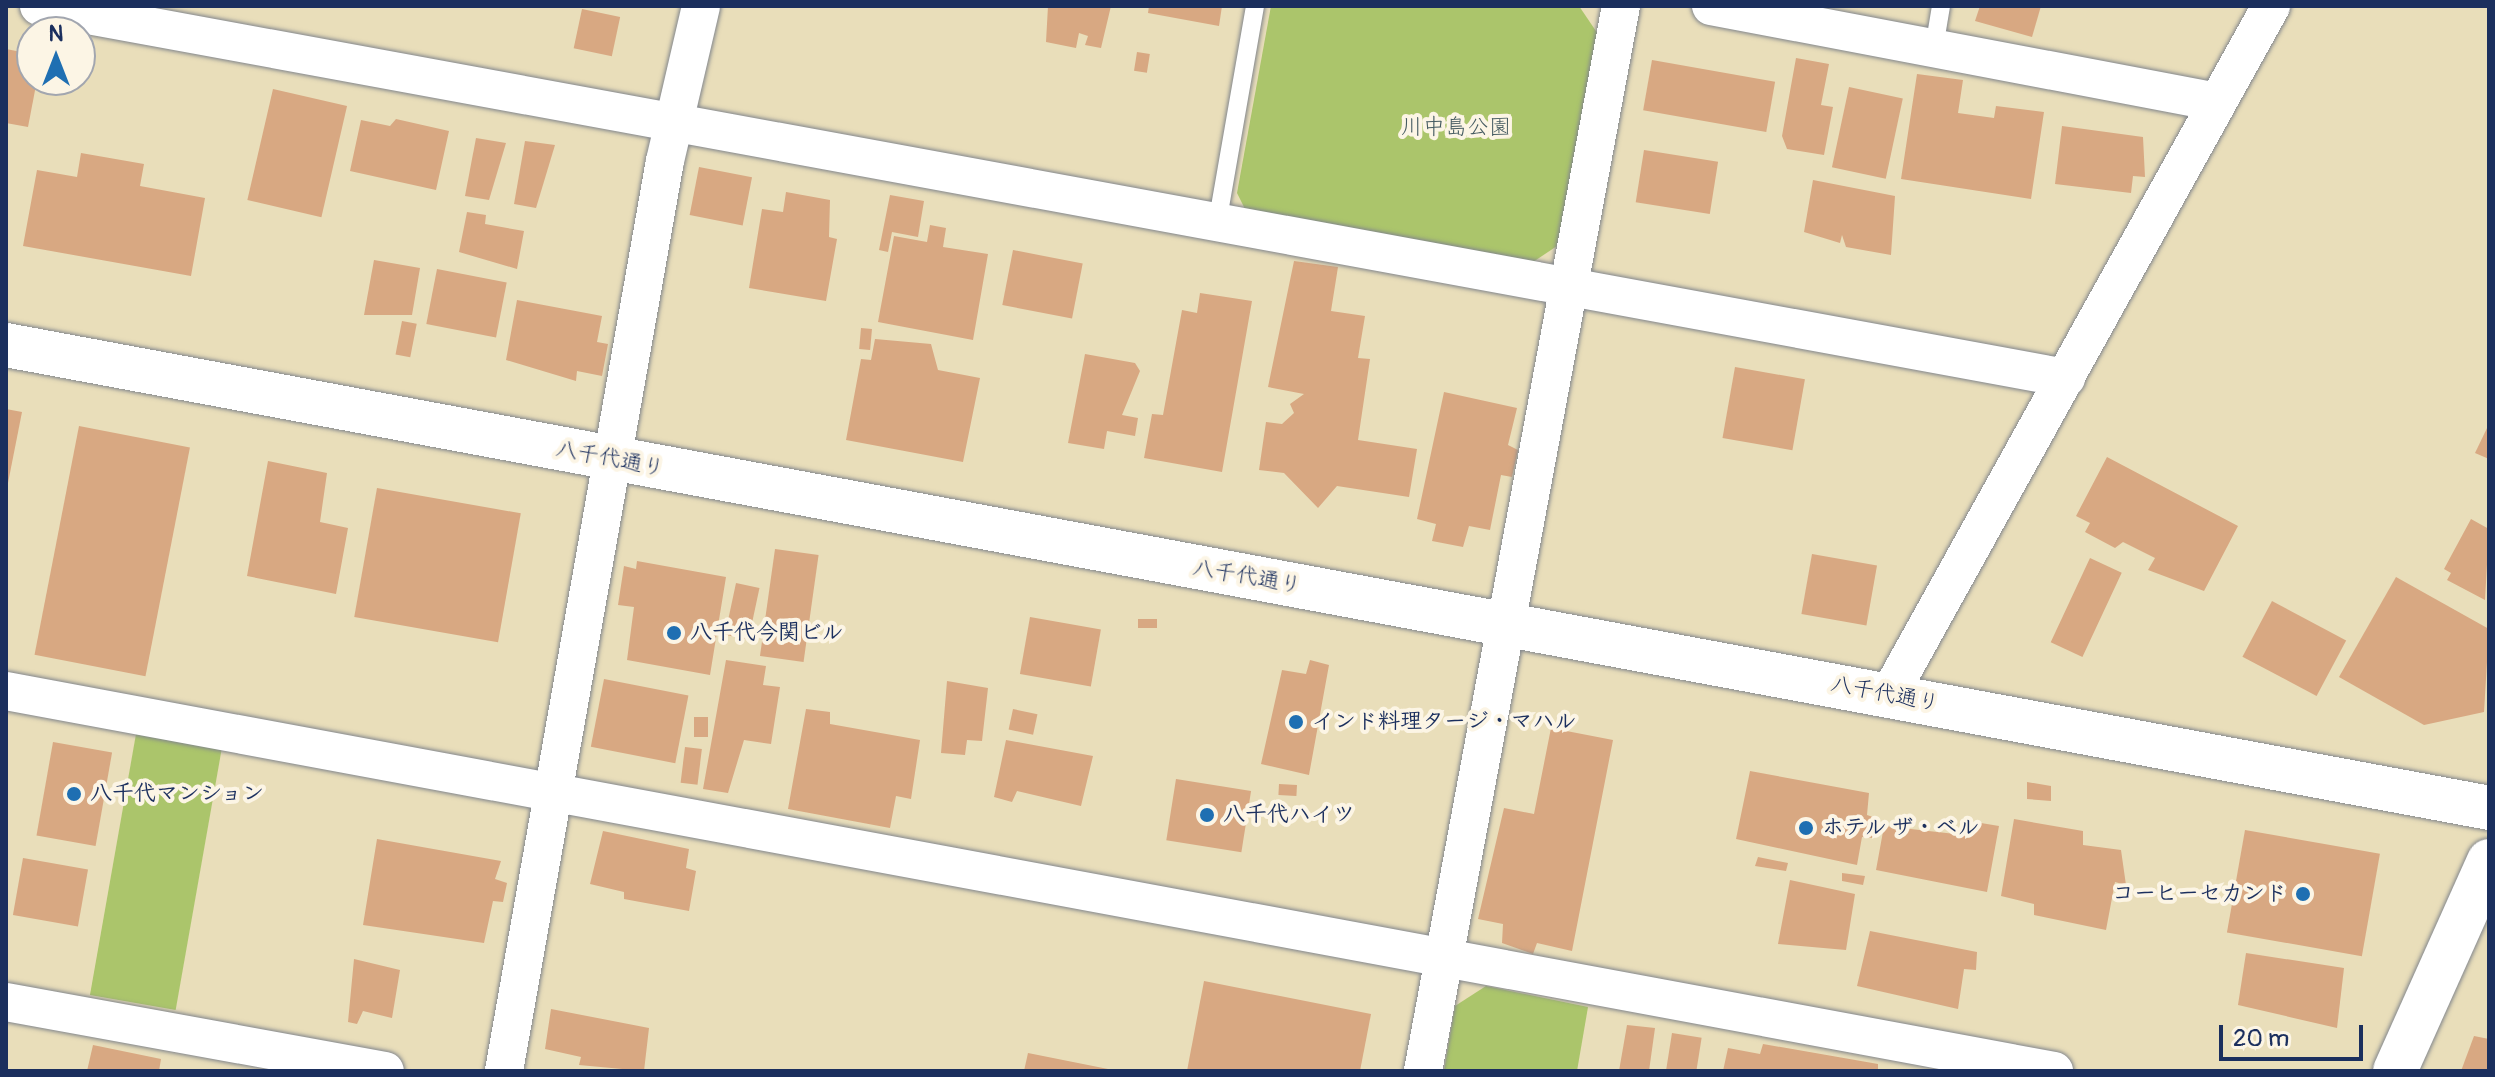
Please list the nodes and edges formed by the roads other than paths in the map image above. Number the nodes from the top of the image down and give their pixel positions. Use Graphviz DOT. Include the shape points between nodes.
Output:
graph roads {
  1 [pos="39,6"];
  2 [pos="701,6"];
  3 [pos="1255,6"];
  4 [pos="1621,6"];
  5 [pos="1711,6"];
  6 [pos="1941,6"];
  7 [pos="2271,6"];
  8 [pos="1934,48"];
  9 [pos="2217,102"];
  10 [pos="678,124"];
  11 [pos="1217,224"];
  12 [pos="1571,291"];
  13 [pos="6,345"];
  14 [pos="2066,378"];
  15 [pos="614,460"];
  16 [pos="1510,625"];
  17 [pos="6,691"];
  18 [pos="1889,695"];
  19 [pos="555,795"];
  20 [pos="2489,808"];
  21 [pos="2489,861"];
  22 [pos="1444,960"];
  23 [pos="6,1002"];
  24 [pos="385,1071"];
  25 [pos="504,1071"];
  26 [pos="1423,1071"];
  27 [pos="2054,1071"];
  28 [pos="2395,1071"];
  1 -- 10 [label="street"];
  2 -- 10 [label="street"];
  3 -- 11 [label="lane"];
  4 -- 12 [label="street"];
  5 -- 8 [label="street"];
  6 -- 8 [label="lane"];
  7 -- 9 [label="street"];
  8 -- 9 [label="street"];
  9 -- 14 [label="street"];
  10 -- 11 [label="street"];
  10 -- 15 [label="street" via="665,161"];
  11 -- 12 [label="street"];
  12 -- 14 [label="street"];
  12 -- 16 [label="street"];
  13 -- 15 [label="street, 八千代通り"];
  14 -- 18 [label="street"];
  15 -- 16 [label="street, 八千代通り"];
  15 -- 19 [label="street"];
  16 -- 18 [label="street, 八千代通り"];
  16 -- 22 [label="street"];
  17 -- 19 [label="street"];
  18 -- 20 [label="street, 八千代通り"];
  19 -- 22 [label="street"];
  19 -- 25 [label="street"];
  21 -- 28 [label="street"];
  22 -- 26 [label="street"];
  22 -- 27 [label="street"];
  23 -- 24 [label="street"];
}
